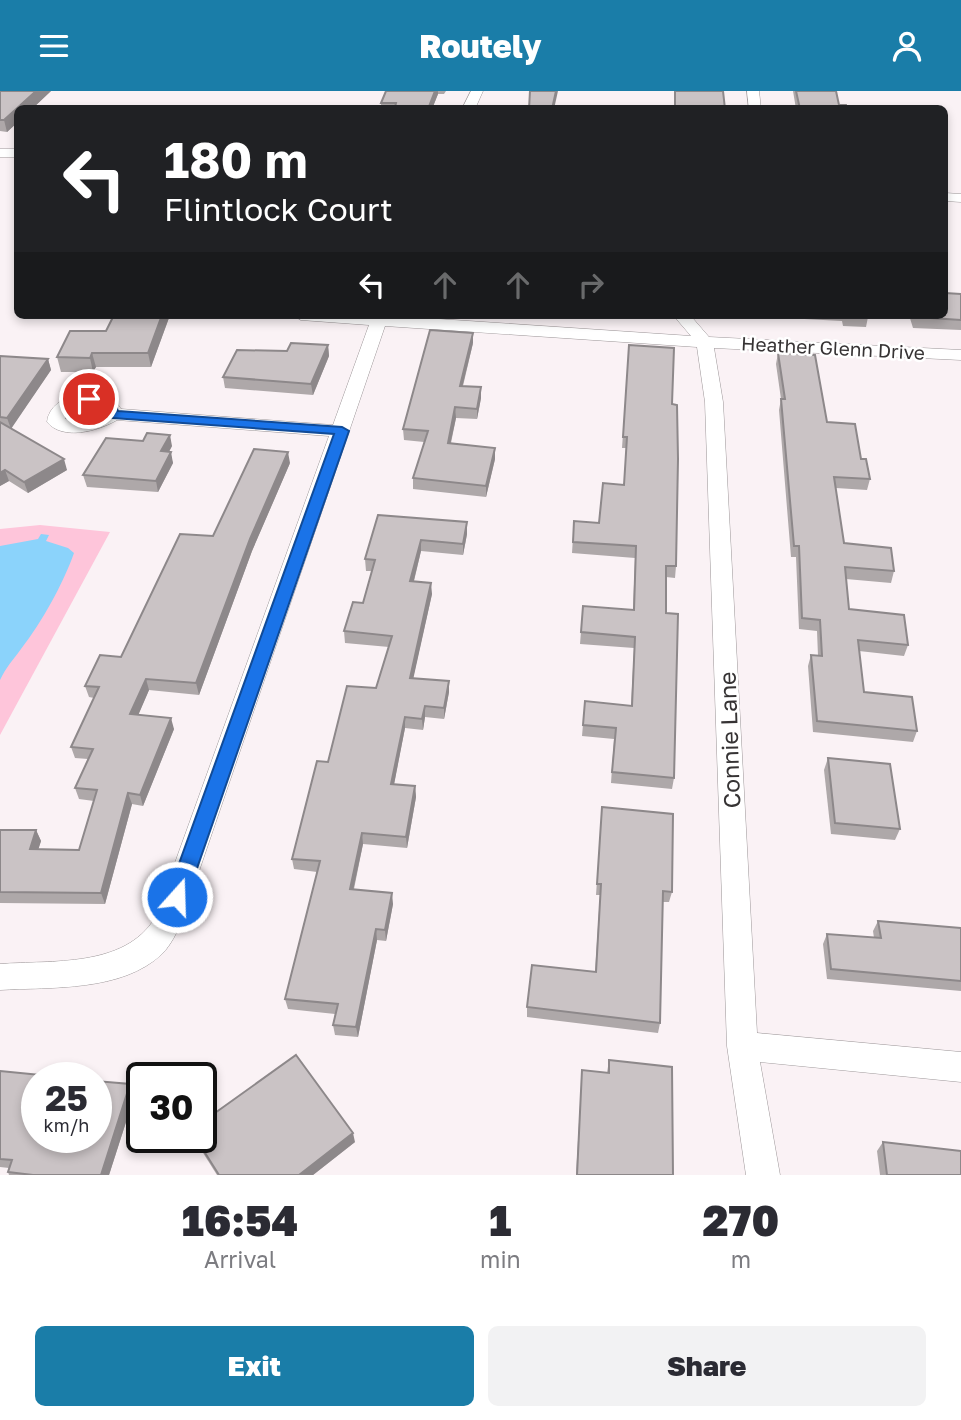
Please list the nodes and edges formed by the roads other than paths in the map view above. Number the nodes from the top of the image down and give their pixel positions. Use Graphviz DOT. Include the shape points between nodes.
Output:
graph roads {
  1 [pos="363,319"];
  2 [pos="685,319"];
  3 [pos="379,320"];
  4 [pos="705,342"];
  5 [pos="961,355"];
  6 [pos="113,414"];
  7 [pos="342,431"];
  8 [pos="0,977"];
  9 [pos="742,1047"];
  10 [pos="961,1067"];
  11 [pos="763,1175"];
  1 -- 3 [label="street, Heather Glenn Drive"];
  2 -- 4 [label="street"];
  3 -- 4 [label="street, Heather Glenn Drive"];
  3 -- 7 [label="street"];
  4 -- 5 [label="street, Heather Glenn Drive"];
  4 -- 9 [label="street, Connie Lane" via="714,402"];
  6 -- 7 [label="street"];
  7 -- 8 [label="street" via="168,921 154,943 136,957 97,969"];
  9 -- 10 [label="street"];
  9 -- 11 [label="street, Connie Lane"];
}
